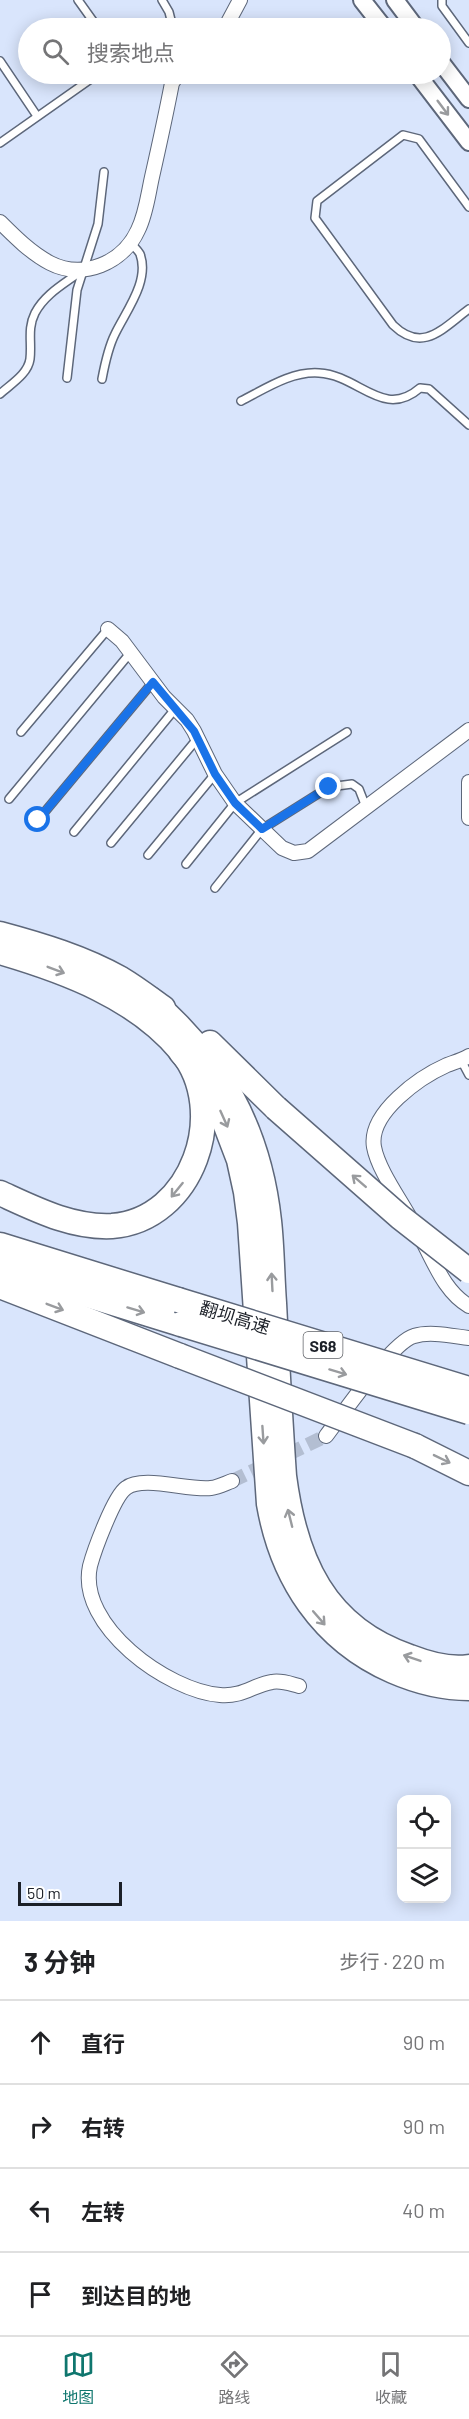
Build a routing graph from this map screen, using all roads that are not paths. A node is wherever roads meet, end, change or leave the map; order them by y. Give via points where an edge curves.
1 (78, 0) edge
2 (162, 0) edge
3 (240, 0) edge
4 (362, 0) edge
5 (395, 0) edge
6 (442, 0) edge
7 (91, 18) edge
8 (170, 18) edge
9 (230, 18) edge
10 (376, 18) edge
11 (408, 18) edge
12 (451, 18) edge
13 (451, 18) edge
14 (469, 43) edge
15 (0, 61) edge
16 (451, 75) edge
17 (83, 84) edge
18 (172, 84) edge
19 (425, 84) edge
20 (469, 99) edge
21 (37, 116) junction
22 (0, 142) edge
23 (469, 142) edge
24 (104, 172) dead end
25 (469, 207) edge
26 (0, 222) edge
27 (131, 243) junction
28 (83, 270) junction
29 (469, 309) edge
30 (68, 378) dead end
31 (102, 379) dead end
32 (0, 394) edge
33 (241, 401) dead end
34 (469, 424) edge
35 (108, 629) joint
36 (131, 652) junction
37 (153, 682) junction
38 (176, 708) junction
39 (469, 730) edge
40 (21, 732) dead end
41 (347, 732) dead end
42 (198, 738) junction
43 (215, 774) junction
44 (469, 782) edge
45 (9, 799) dead end
46 (235, 803) junction
47 (366, 807) junction
48 (469, 818) edge
49 (38, 820) dead end
50 (262, 829) junction
51 (74, 832) dead end
52 (111, 843) dead end
53 (148, 855) dead end
54 (186, 864) dead end
55 (215, 888) dead end
56 (0, 934) edge
57 (0, 952) edge
58 (150, 999) junction
59 (182, 1052) junction
60 (465, 1058) edge
61 (469, 1075) edge
62 (0, 1193) edge
63 (0, 1245) edge
64 (0, 1268) edge
65 (469, 1271) edge
66 (0, 1286) edge
67 (469, 1306) edge
68 (469, 1338) edge
69 (407, 1361) dead end
70 (469, 1381) edge
71 (469, 1389) edge
72 (469, 1412) edge
73 (326, 1436) tunnel mouth
74 (469, 1473) edge
75 (232, 1480) tunnel mouth
76 (469, 1667) edge
77 (299, 1686) dead end
78 (469, 1688) edge

1 - 7 lane
2 - 8 lane
3 - 9 street
4 - 10 street
5 - 11 street
6 - 13 lane
12 - 14 lane
15 - 21 lane
16 - 20 street
17 - 21 lane
18 - 27 street via 143,217
19 -> 23 street
21 - 22 lane
24 - 28 lane via 98,224
25 - 29 lane via 419,139 403,135 317,201 315,218 401,333 423,339
26 - 28 street via 28,249 50,263
27 - 28 street via 109,262
27 - 31 lane via 140,254 137,294 115,333
28 - 30 lane via 77,290
28 - 32 lane via 44,299 29,330 30,360 23,374
33 - 34 lane via 291,377 321,373 395,401 420,388 429,389
35 - 36 street
35 - 40 lane
36 - 37 street
36 - 45 lane
37 - 38 street
37 - 49 lane
38 - 42 street
38 - 51 lane
39 - 47 street
41 - 46 lane
42 - 43 street
42 - 52 lane
43 - 46 street
43 - 53 lane
44 - 48 street
46 - 50 street
46 - 54 lane
47 - 50 street via 301,854 288,852
47 - 50 lane via 359,789 352,784 329,787
50 - 55 lane
56 - 58 highway via 88,963
57 -> 59 highway via 108,993 160,1030
65 -> 58 highway, bridge via 400,1217 276,1108 200,1032
76 -> 58 highway via 428,1664 395,1652 364,1635 337,1611 315,1583 299,1549 289,1513 269,1221 257,1157 233,1098 216,1070 175,1020
59 -> 62 highway via 199,1089 203,1129 192,1169 168,1201 134,1221 95,1226 59,1218
59 -> 78 highway via 204,1079 218,1105 242,1170 250,1223 268,1496 274,1530 292,1578 320,1619 357,1652 405,1676
60 - 61 lane
60 - 67 street via 433,1073 393,1103 376,1126 374,1145 448,1288
63 - 71 highway, 翻坝高速 / S68, bridge
64 -> 72 highway, 翻坝高速 / S68, bridge
66 -> 74 highway, bridge via 415,1446
68 - 73 street via 406,1339
69 - 70 lane
75 - 77 street via 211,1488 142,1484 126,1488 115,1503 93,1554 89,1570 94,1602 120,1643 170,1678 216,1695 233,1696 271,1682

